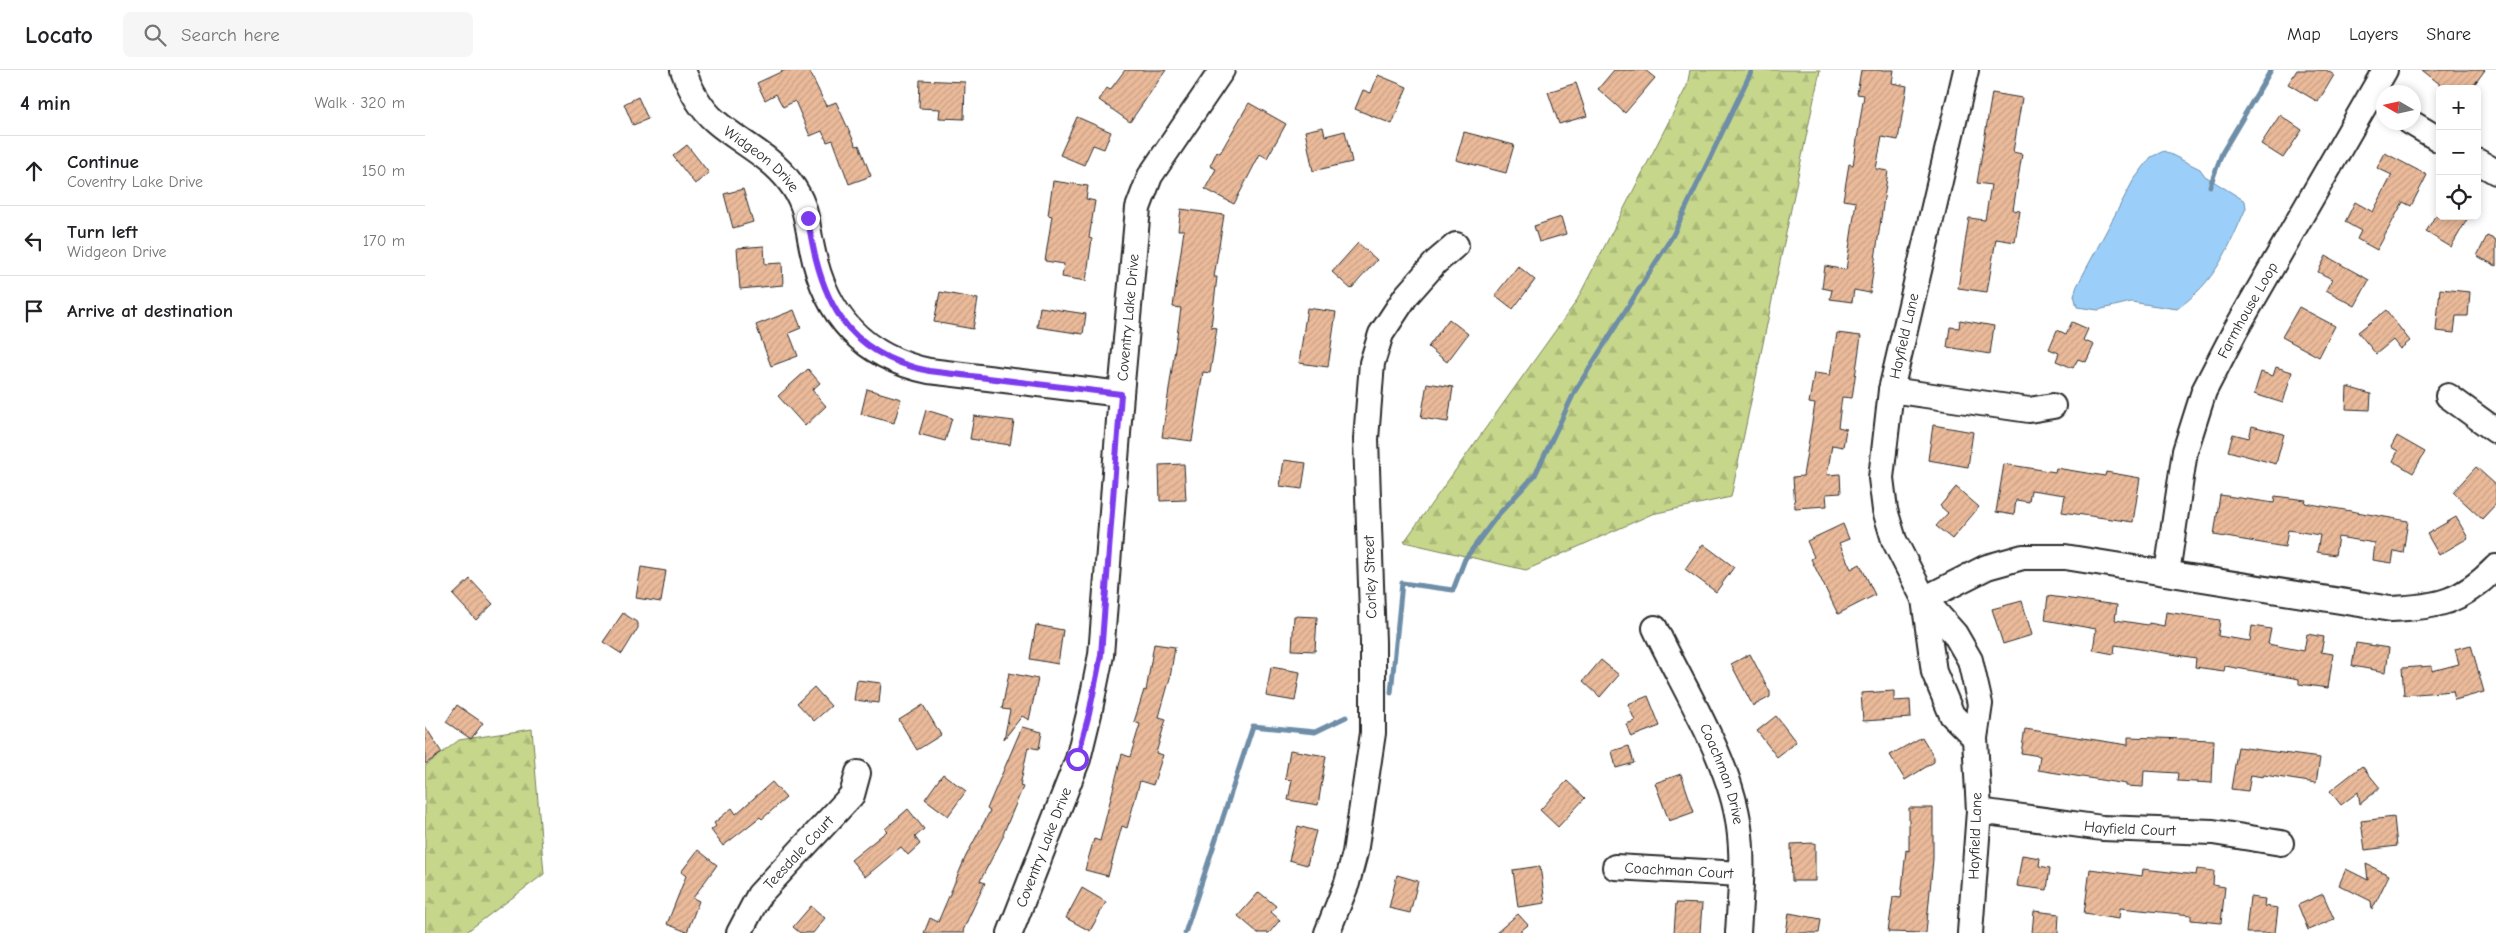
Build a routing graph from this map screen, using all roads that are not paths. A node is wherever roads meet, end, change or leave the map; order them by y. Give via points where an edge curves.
1 (683, 70) edge
2 (1223, 70) edge
3 (1966, 70) edge
4 (2385, 70) edge
5 (2381, 85) edge
6 (2376, 102) edge
7 (2421, 129) edge
8 (2436, 138) edge
9 (2481, 163) edge
10 (2496, 172) edge
11 (1456, 245) dead end
12 (1891, 390) junction
13 (1121, 394) junction
14 (2448, 396) dead end
15 (2053, 406) dead end
16 (2496, 431) edge
17 (2496, 567) edge
18 (2167, 573) junction
19 (1924, 599) junction
20 (1655, 628) dead end
21 (1975, 738) junction
22 (858, 773) dead end
23 (1979, 811) junction
24 (2281, 843) dead end
25 (1615, 867) dead end
26 (1741, 874) junction
27 (739, 933) edge
28 (1010, 933) edge
29 (1327, 933) edge
30 (1738, 933) edge
31 (1969, 933) edge

1 - 13 street, Widgeon Drive via 695,97 715,121 776,167 796,190 808,218 812,248 825,292 840,318 873,349 900,363 929,371
2 - 13 street, Coventry Lake Drive via 1150,176 1143,192 1135,224
3 - 12 street, Hayfield Lane
4 - 5 street, Farmhouse Loop
6 - 18 street, Farmhouse Loop via 2235,331 2204,391 2185,451
7 - 8 street
9 - 10 street
11 - 29 street, Corley Street via 1406,296 1381,334 1372,363 1366,439 1373,733 1355,854
12 - 15 street via 2029,410
12 - 19 street, Hayfield Lane via 1881,478 1885,510 1894,540
13 - 28 street, Coventry Lake Drive via 1105,624 1089,714 1077,759
14 - 16 street
17 - 18 street via 2487,577 2451,601 2427,608 2400,608
18 - 19 street via 2065,557 2023,557 1987,567
19 - 21 street, Hayfield Lane via 1934,672 1952,715
19 - 21 street, Hayfield Lane via 1955,634 1970,660 1980,704
20 - 26 street, Coachman Drive via 1717,754 1733,797 1739,827
21 - 23 street, Hayfield Lane
22 - 27 street, Teesdale Court via 852,795 759,895
23 - 24 street, Hayfield Court via 2102,828 2213,832
23 - 31 street, Hayfield Lane
25 - 26 street, Coachman Court
26 - 30 street, Coachman Drive

